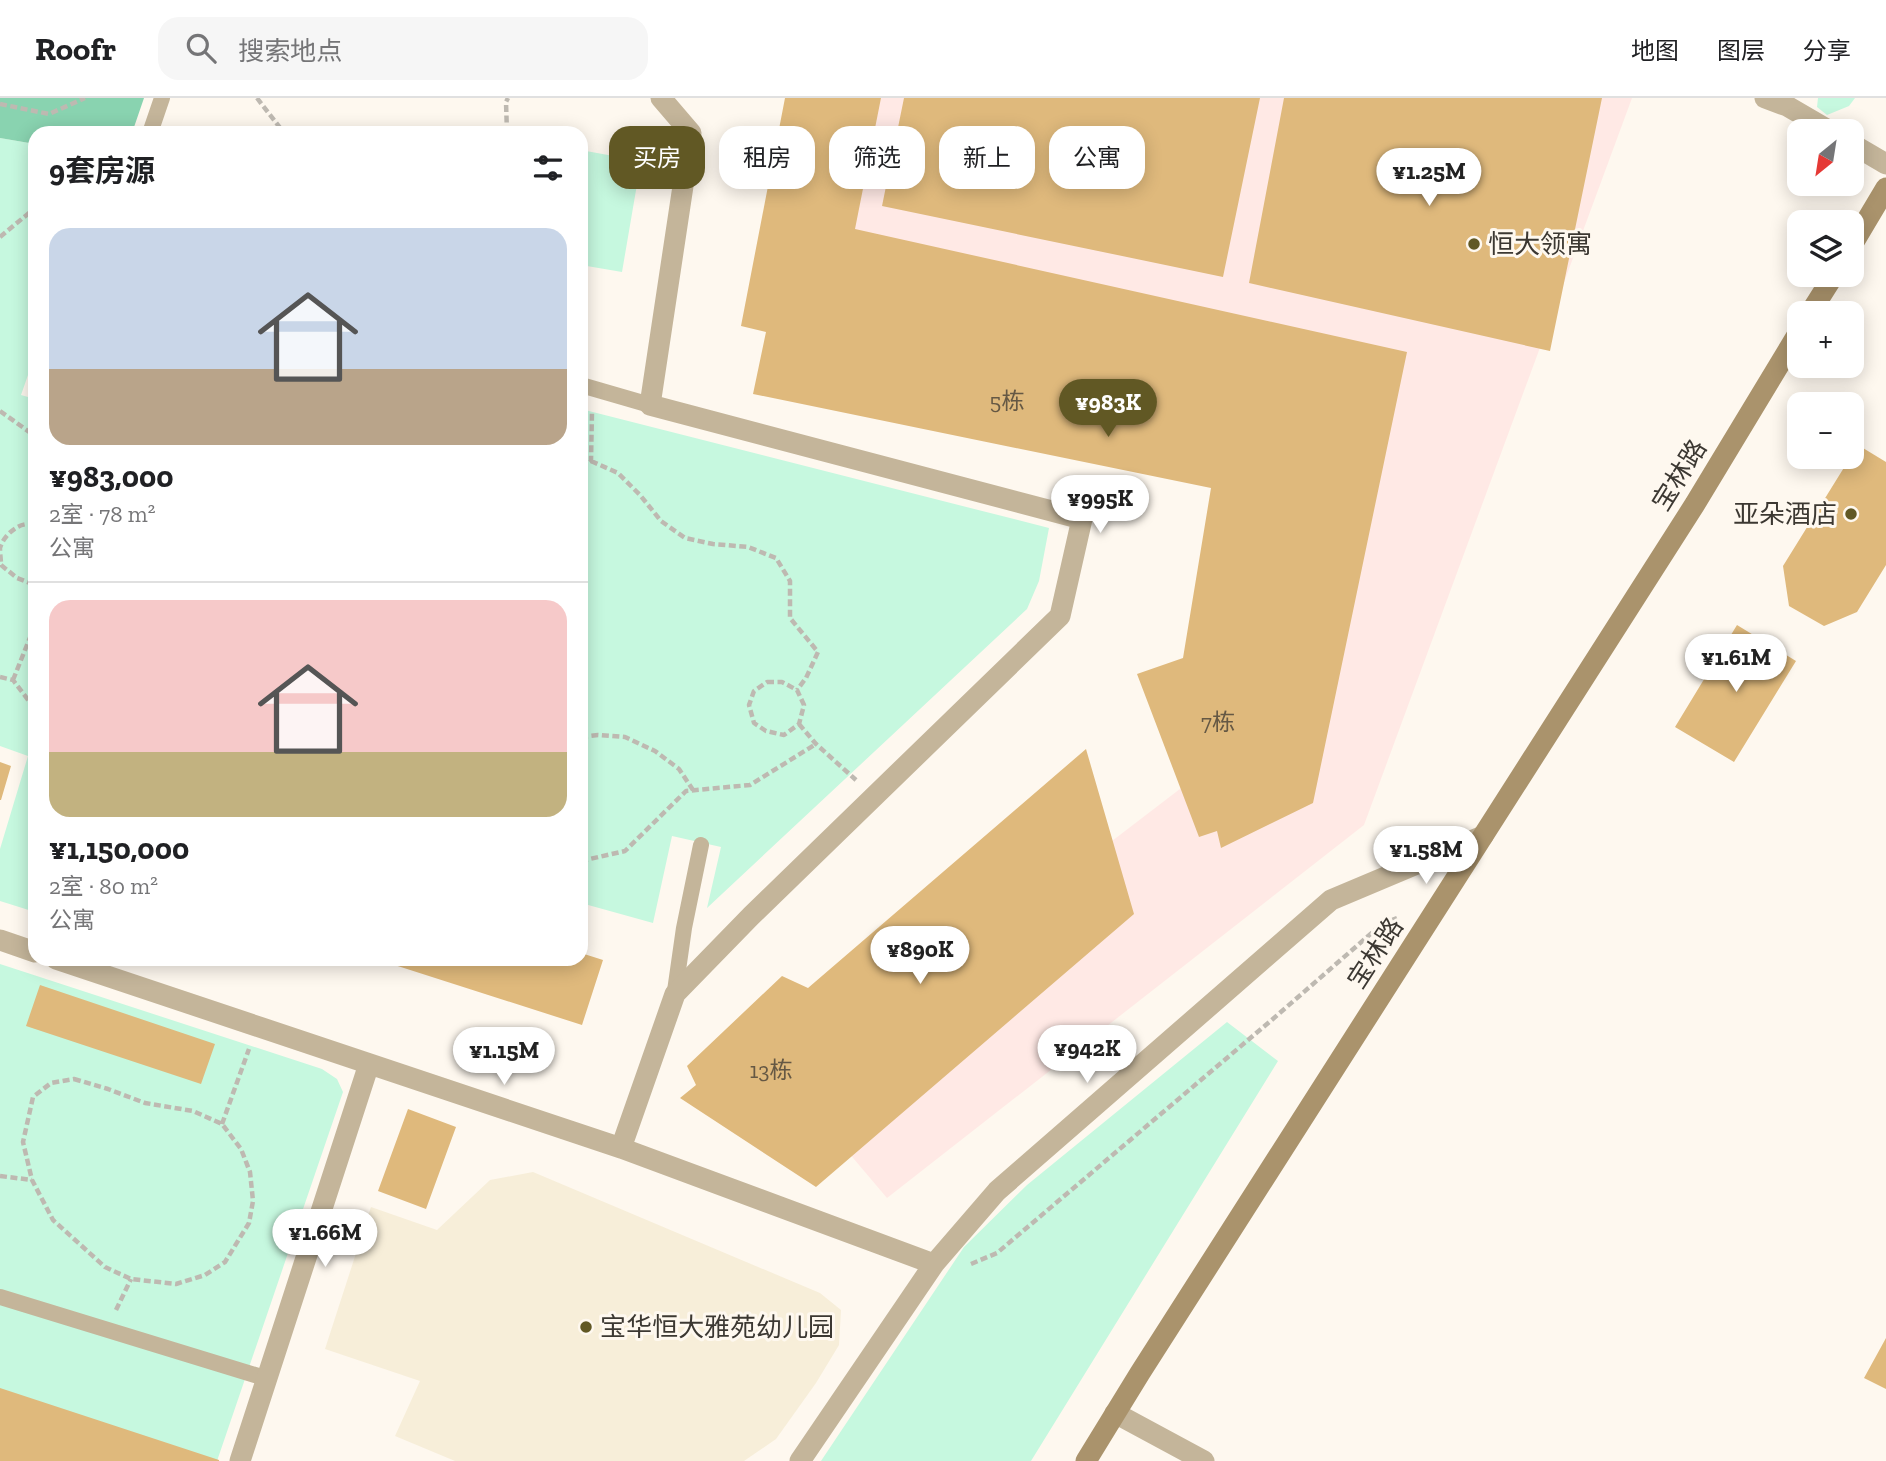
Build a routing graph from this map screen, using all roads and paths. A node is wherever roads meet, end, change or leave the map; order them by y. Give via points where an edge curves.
1 (85, 98) edge
2 (162, 98) edge
3 (257, 98) edge
4 (508, 98) edge
5 (660, 98) edge
6 (1765, 98) edge
7 (0, 104) edge
8 (1809, 119) edge
9 (152, 126) edge
10 (279, 126) edge
11 (507, 126) edge
12 (1864, 151) edge
13 (1886, 164) edge
14 (1886, 188) edge
15 (28, 214) edge
16 (1864, 225) edge
17 (0, 237) edge
18 (1787, 352) edge
19 (588, 386) edge
20 (588, 405) edge
21 (650, 405) junction
22 (0, 411) edge
23 (28, 431) edge
24 (591, 461) junction
25 (588, 463) edge
26 (28, 523) edge
27 (0, 547) edge
28 (28, 582) edge
29 (28, 642) edge
30 (0, 677) edge
31 (13, 680) junction
32 (797, 690) junction
33 (28, 700) edge
34 (799, 723) junction
35 (588, 736) edge
36 (817, 744) junction
37 (694, 791) junction
38 (875, 797) junction
39 (1483, 836) junction
40 (701, 845) dead end
41 (588, 859) edge
42 (1441, 902) junction
43 (0, 940) edge
44 (28, 950) edge
45 (77, 966) edge
46 (674, 998) junction
47 (257, 1026) junction
48 (369, 1064) junction
49 (222, 1124) junction
50 (621, 1148) junction
51 (0, 1176) edge
52 (32, 1180) junction
53 (934, 1264) junction
54 (131, 1279) junction
55 (0, 1297) edge
56 (108, 1330) junction
57 (268, 1378) junction
58 (1115, 1413) junction
59 (240, 1461) edge
60 (800, 1461) edge
61 (1086, 1461) edge
62 (1204, 1461) edge

1 - 7 path via 48,114
2 - 9 lane
3 - 10 path
4 - 11 path
5 - 21 street via 691,133
6 - 8 street
12 - 13 street
14 - 16 street
15 - 17 path
18 - 39 street, 宝林路
19 - 21 lane
20 - 24 path
21 - 38 street via 1082,519 1060,616
22 - 23 path
24 - 25 path
24 - 32 path via 618,473 661,521 685,538 748,547 776,558 790,581 790,618 818,652
26 - 27 path via 13,529
27 - 28 path via 1,565
29 - 31 path
30 - 31 path
31 - 33 path
32 - 34 path via 804,705
32 - 34 path via 782,681 767,682 754,691 748,705 754,723 766,731 784,735
34 - 36 path
35 - 37 path via 625,737 655,751 679,769
36 - 37 path via 750,785
36 - 38 path
37 - 41 path via 686,791 625,851
38 - 46 street via 751,916
39 - 42 street, 宝林路
39 - 53 street via 1331,901 997,1191
40 - 46 lane
42 - 53 path via 1382,924 997,1253 969,1265
42 - 58 street, 宝林路
43 - 44 street
45 - 47 street
46 - 50 street
47 - 48 street
47 - 49 path
48 - 50 street
48 - 57 street
49 - 52 path via 193,1111 145,1103 74,1079 51,1083 33,1097 23,1142
49 - 54 path via 241,1149 250,1172 253,1200 248,1223 225,1262 205,1275 176,1284
50 - 53 street
51 - 52 path
52 - 54 path via 53,1220 105,1267
53 - 60 street
54 - 56 path
55 - 56 lane
56 - 57 lane
57 - 59 street
58 - 61 street, 宝林路
58 - 62 street

